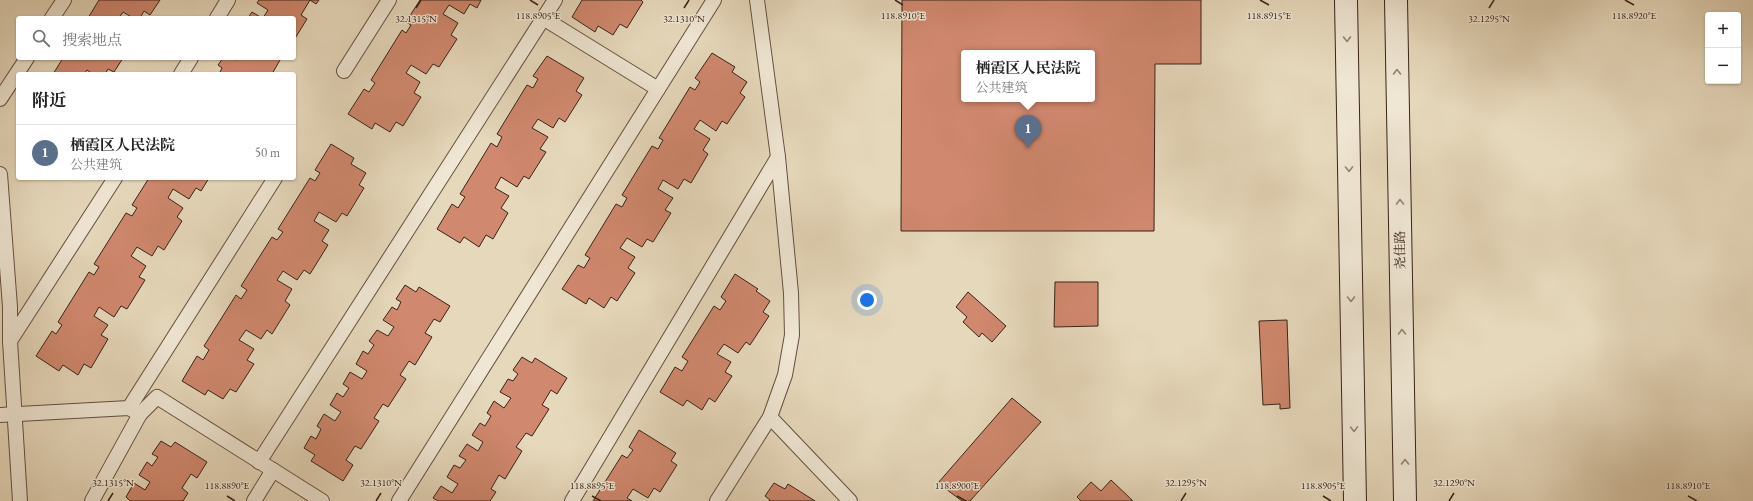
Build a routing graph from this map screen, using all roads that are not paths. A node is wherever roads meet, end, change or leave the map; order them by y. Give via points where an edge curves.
1 (64, 0) edge
2 (228, 0) edge
3 (389, 0) edge
4 (555, 0) edge
5 (714, 0) edge
6 (757, 0) edge
7 (1346, 0) edge
8 (1396, 0) edge
9 (53, 16) edge
10 (218, 16) edge
11 (543, 18) junction
12 (25, 60) edge
13 (190, 60) edge
14 (344, 71) dead end
15 (17, 72) edge
16 (182, 72) edge
17 (16, 74) edge
18 (658, 89) junction
19 (0, 99) edge
20 (778, 157) junction
21 (0, 174) edge
22 (114, 180) edge
23 (274, 180) edge
24 (10, 341) junction
25 (135, 411) junction
26 (15, 414) junction
27 (0, 415) edge
28 (770, 417) junction
29 (259, 462) junction
30 (273, 470) junction
31 (20, 501) edge
32 (92, 501) edge
33 (254, 501) edge
34 (322, 501) edge
35 (399, 501) edge
36 (572, 501) edge
37 (717, 501) edge
38 (850, 501) edge
39 (1355, 501) edge
40 (1405, 501) edge

1 - 9 lane
2 - 10 lane
3 - 14 lane
4 - 11 lane
5 - 18 lane
6 - 20 lane
7 -> 39 main road
40 -> 8 main road, 尧佳路
11 - 18 lane
11 - 29 lane
12 - 15 lane
13 - 16 lane
17 - 19 lane
18 - 35 lane
20 - 28 lane via 791,293 792,335 784,375
20 - 36 lane
21 - 24 lane via 10,307
22 - 24 lane
23 - 25 lane
24 - 26 lane
25 - 26 lane
25 - 29 lane via 157,397
25 - 32 lane
26 - 27 lane
26 - 31 lane
28 - 37 lane
28 - 38 lane
29 - 30 lane
30 - 33 lane
30 - 34 lane

